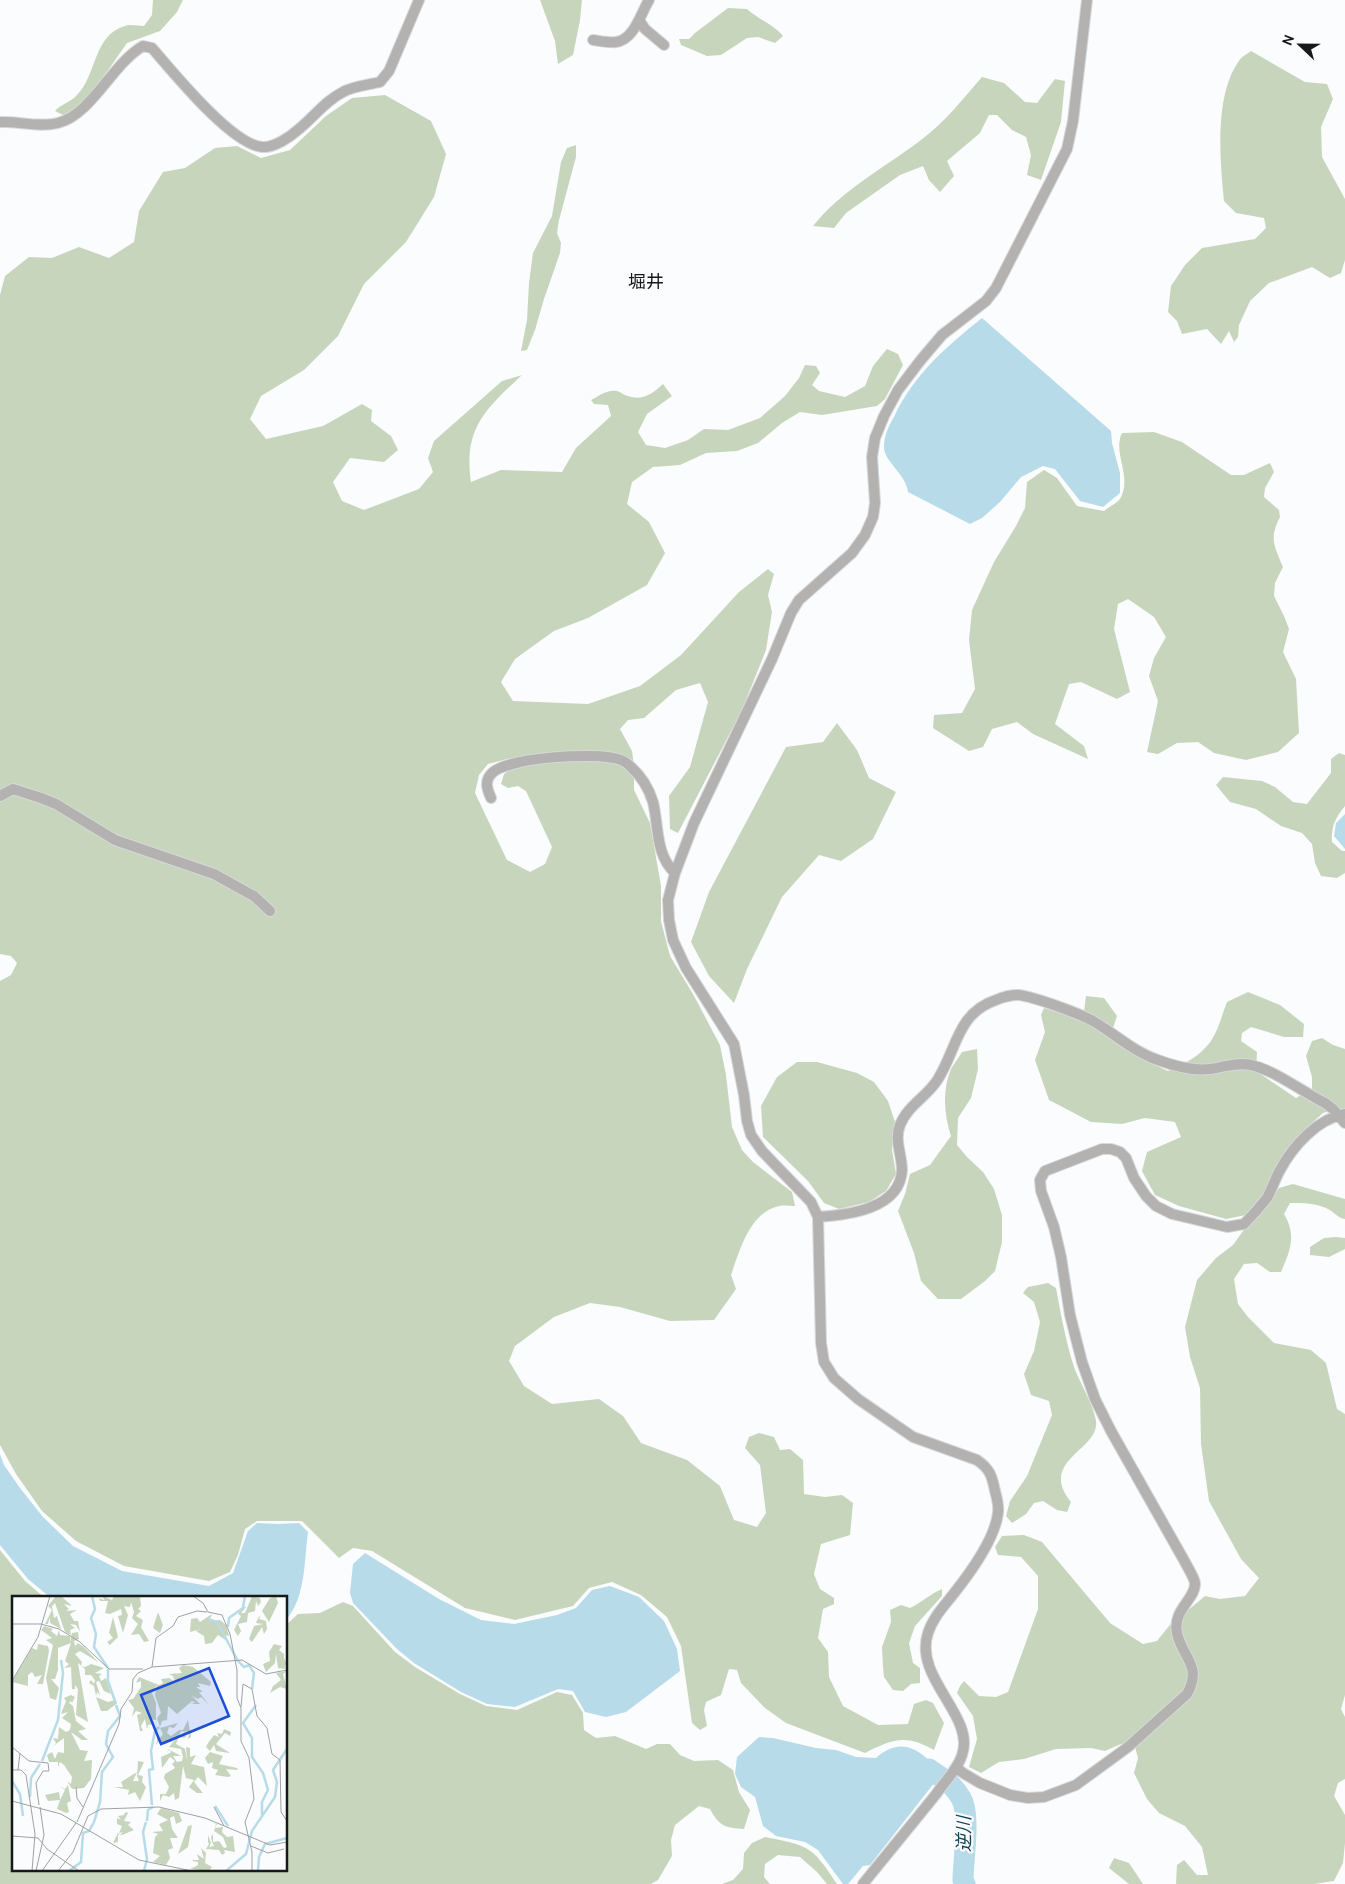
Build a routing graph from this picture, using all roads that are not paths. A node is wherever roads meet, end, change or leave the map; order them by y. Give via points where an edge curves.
1 (419, 0) edge
2 (649, 0) edge
3 (1087, 0) edge
4 (639, 20) junction
5 (593, 40) dead end
6 (664, 45) dead end
7 (0, 122) edge
8 (0, 796) edge
9 (491, 798) dead end
10 (675, 873) junction
11 (270, 911) dead end
12 (1343, 1117) edge
13 (818, 1217) junction
14 (950, 1775) junction
15 (863, 1884) edge

1 - 7 street via 384,79 343,91 281,142 263,148 234,134 152,48 143,46 120,64 75,115 58,123 42,125
2 - 4 street
3 - 10 street via 1067,150 996,288 986,301 942,335 898,390 875,438 872,457 874,517 866,535 852,553 799,600 791,613 694,823
4 - 5 street via 618,42
4 - 6 street
8 - 11 street via 14,789 42,798 115,840 214,874 254,896
9 - 10 street via 486,781 504,766 572,756 618,759 643,780 652,800 658,843 667,865
10 - 13 street via 668,900 673,940 686,968 734,1044 751,1135 762,1151 812,1202
12 - 13 street via 1325,1103 1251,1065 1191,1069 1172,1065 1139,1052 1076,1014 1018,995 1006,996 988,1002 967,1020 939,1078 904,1116 898,1140 902,1170 894,1194 879,1204 838,1216
12 - 14 street via 1313,1130 1292,1152 1267,1197 1244,1224 1227,1227 1172,1214 1156,1206 1134,1178 1126,1158 1111,1149 1102,1149 1045,1171 1040,1180 1041,1191 1054,1227 1070,1315 1095,1399 1195,1583 1177,1623 1177,1633 1194,1673 1187,1694 1128,1747 1076,1786 1044,1797 1028,1798 1010,1795 963,1774
13 - 14 street via 821,1343 824,1362 834,1378 912,1437 977,1460 992,1476 998,1514 993,1530 968,1576 936,1615 925,1646 934,1679 965,1739 963,1755
14 - 15 street

